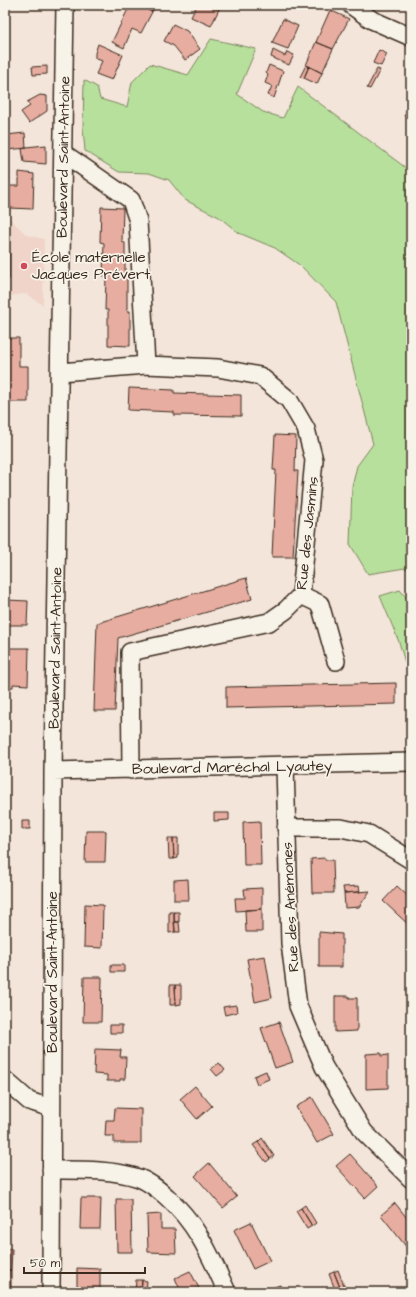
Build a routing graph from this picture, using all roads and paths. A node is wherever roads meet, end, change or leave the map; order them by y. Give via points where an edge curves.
1 (66, 5) edge
2 (351, 5) edge
3 (411, 37) edge
4 (63, 153) junction
5 (146, 365) junction
6 (60, 372) junction
7 (301, 595) junction
8 (336, 661) dead end
9 (411, 762) edge
10 (285, 766) junction
11 (131, 770) junction
12 (53, 771) junction
13 (286, 828) junction
14 (411, 860) edge
15 (5, 1080) edge
16 (51, 1108) junction
17 (51, 1170) junction
18 (411, 1179) edge
19 (51, 1292) edge
20 (227, 1292) edge

1 - 4 street, Boulevard Saint-Antoine
2 - 3 street via 372,20
4 - 5 street via 131,200 138,221
4 - 6 street, Boulevard Saint-Antoine
5 - 6 street, Rue des Jasmins
5 - 7 street, Rue des Jasmins via 218,368 260,376 289,400 306,429 314,460
6 - 12 street, Boulevard Saint-Antoine
7 - 8 street via 320,604
7 - 11 street, Rue des Jasmins via 269,622 130,652
9 - 10 street, Boulevard Maréchal Lyautey
10 - 11 street, Boulevard Maréchal Lyautey
10 - 13 street, Rue des Anémones
11 - 12 street, Boulevard Maréchal Lyautey
12 - 16 street, Boulevard Saint-Antoine
13 - 14 street via 341,828 369,834
13 - 18 street, Rue des Anémones via 290,943 298,1006 324,1067 364,1132
15 - 16 street via 29,1101
16 - 17 street, Boulevard Saint-Antoine
17 - 19 street, Boulevard Saint-Antoine
17 - 20 street via 107,1171 140,1179 158,1189 183,1212 196,1229

